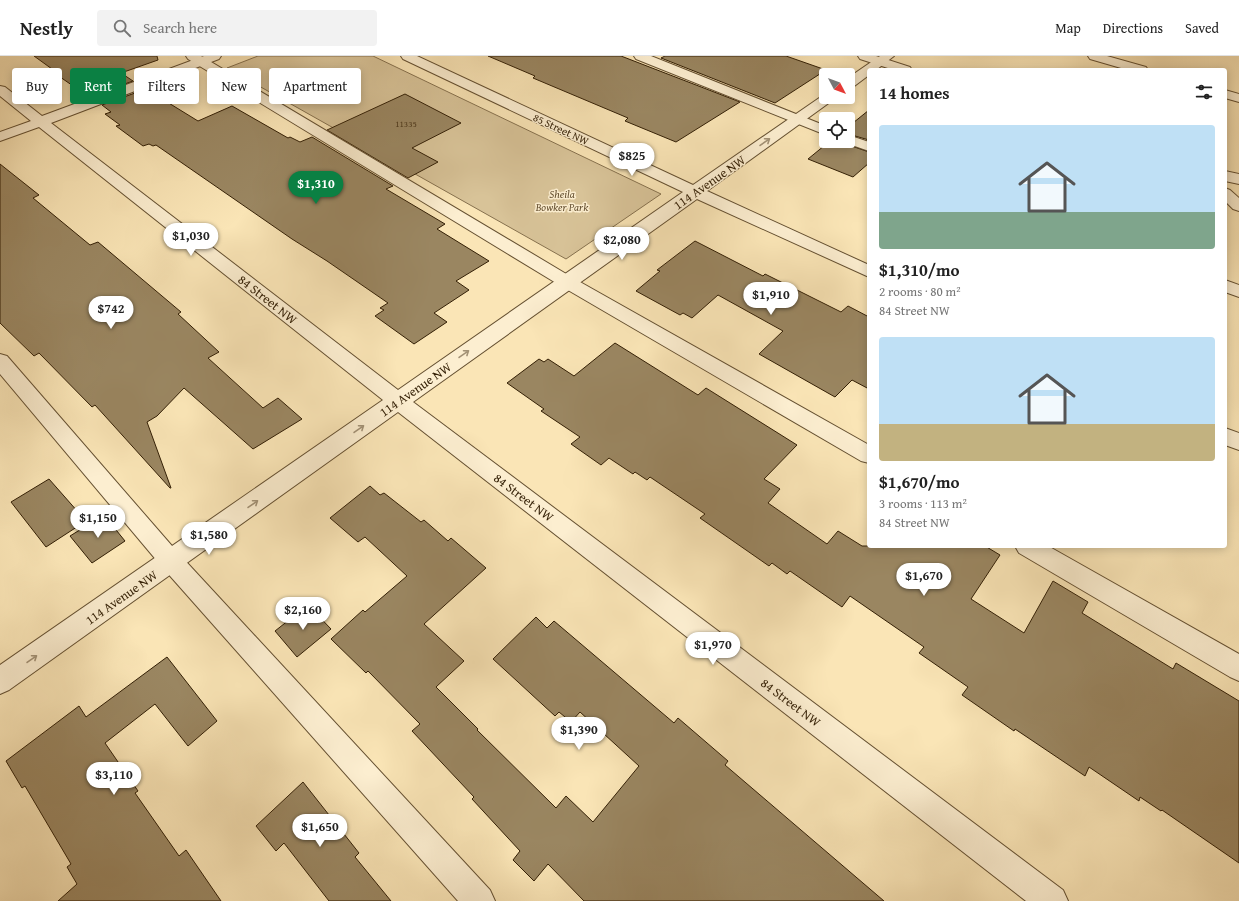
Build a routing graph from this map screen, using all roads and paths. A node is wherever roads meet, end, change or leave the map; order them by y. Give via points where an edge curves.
1 (407, 56) edge
2 (640, 56) edge
3 (864, 56) edge
4 (1094, 56) edge
5 (202, 58) edge
6 (884, 59) edge
7 (871, 68) edge
8 (902, 68) edge
9 (1135, 68) edge
10 (867, 71) edge
11 (855, 79) edge
12 (0, 90) edge
13 (1227, 95) edge
14 (1239, 98) edge
15 (820, 104) edge
16 (798, 120) junction
17 (42, 121) junction
18 (819, 128) edge
19 (0, 137) edge
20 (855, 142) edge
21 (867, 146) edge
22 (1227, 176) edge
23 (1239, 179) edge
24 (695, 192) junction
25 (1227, 195) edge
26 (1239, 206) edge
27 (867, 271) edge
28 (567, 282) junction
29 (1227, 287) edge
30 (1239, 291) edge
31 (0, 362) edge
32 (398, 401) junction
33 (1227, 437) edge
34 (1239, 442) edge
35 (867, 454) edge
36 (1030, 548) edge
37 (171, 561) junction
38 (1239, 668) edge
39 (0, 681) edge
40 (479, 901) edge
41 (1052, 901) edge

1 - 24 street, 85 Street NW
2 - 16 street
3 - 6 street
4 - 9 street
5 - 17 street
5 - 28 street
6 - 7 street
6 - 8 street
10 - 11 street
12 - 17 street, 84 Street NW
13 - 14 street
15 - 16 street, 114 Avenue NW
16 - 18 street
24 -> 16 street, 114 Avenue NW
17 - 19 street
17 - 32 street, 84 Street NW
20 - 21 street
22 - 23 street
24 - 27 street, 85 Street NW
24 - 28 street, 114 Avenue NW
25 - 26 street
32 -> 28 street, 114 Avenue NW
28 - 35 street
29 - 30 street
31 - 37 street
37 -> 32 street, 114 Avenue NW
32 - 41 street, 84 Street NW
33 - 34 street
36 - 38 street
39 -> 37 street, 114 Avenue NW
37 - 40 street

